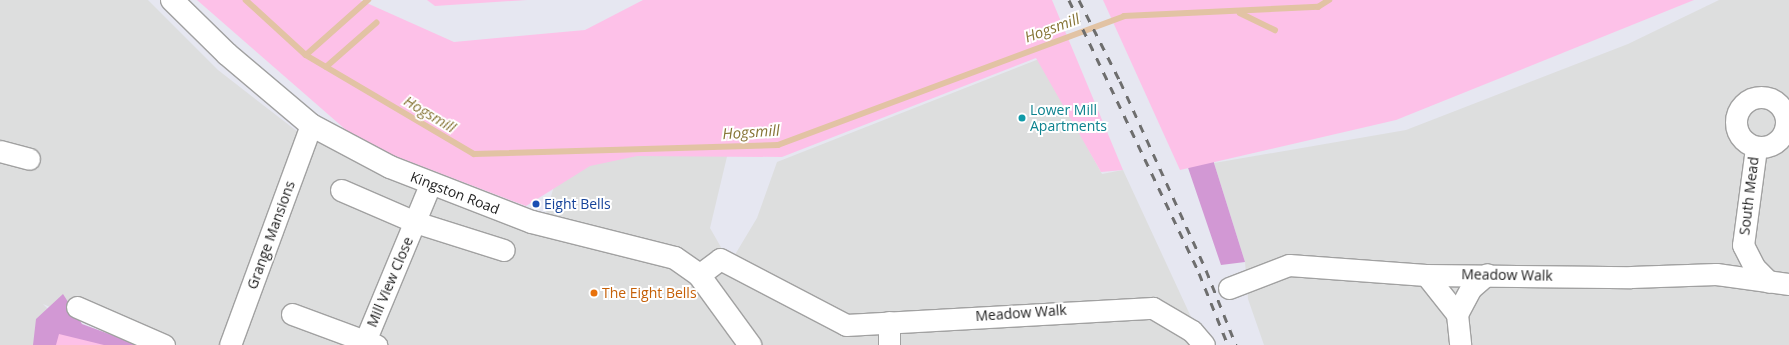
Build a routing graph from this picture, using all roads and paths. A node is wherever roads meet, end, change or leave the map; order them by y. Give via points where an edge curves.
1 (172, 0) edge
2 (311, 125) junction
3 (1756, 148) dead end
4 (0, 151) edge
5 (29, 159) dead end
6 (430, 185) junction
7 (341, 190) dead end
8 (415, 222) junction
9 (1743, 245) junction
10 (504, 250) dead end
11 (1487, 274) junction
12 (1716, 274) junction
13 (699, 275) junction
14 (1426, 275) junction
15 (1779, 283) edge
16 (1229, 288) dead end
17 (77, 307) dead end
18 (292, 314) dead end
19 (1457, 314) junction
20 (890, 322) junction
21 (370, 343) edge
22 (164, 345) edge
23 (230, 345) edge
24 (750, 345) edge
25 (889, 345) edge
26 (1204, 345) edge
27 (1460, 345) edge

1 - 2 street, Kingston Road via 227,54
2 - 6 street, Kingston Road
2 - 23 street, Grange Mansions
3 - 9 street, South Mead
4 - 5 street
6 - 8 street, Mill View Close
6 - 13 street, Kingston Road via 532,222 646,248 674,258
7 - 8 street, Mill View Close
8 - 10 street, Mill View Close
8 - 21 street, Mill View Close
9 - 12 street, South Mead
9 - 15 street, South Mead via 1754,267
11 - 12 street, Meadow Walk via 1631,277
11 - 14 street, Meadow Walk
11 - 19 street via 1471,288
12 - 15 street, Meadow Walk
13 - 20 street, Meadow Walk via 720,259 846,325
13 - 24 street, Kingston Road
14 - 16 street, Meadow Walk via 1289,265
14 - 19 street
17 - 22 street
18 - 21 street, Mill View Close
19 - 27 street
20 - 25 street
20 - 26 street, Meadow Walk via 1153,308 1192,331

